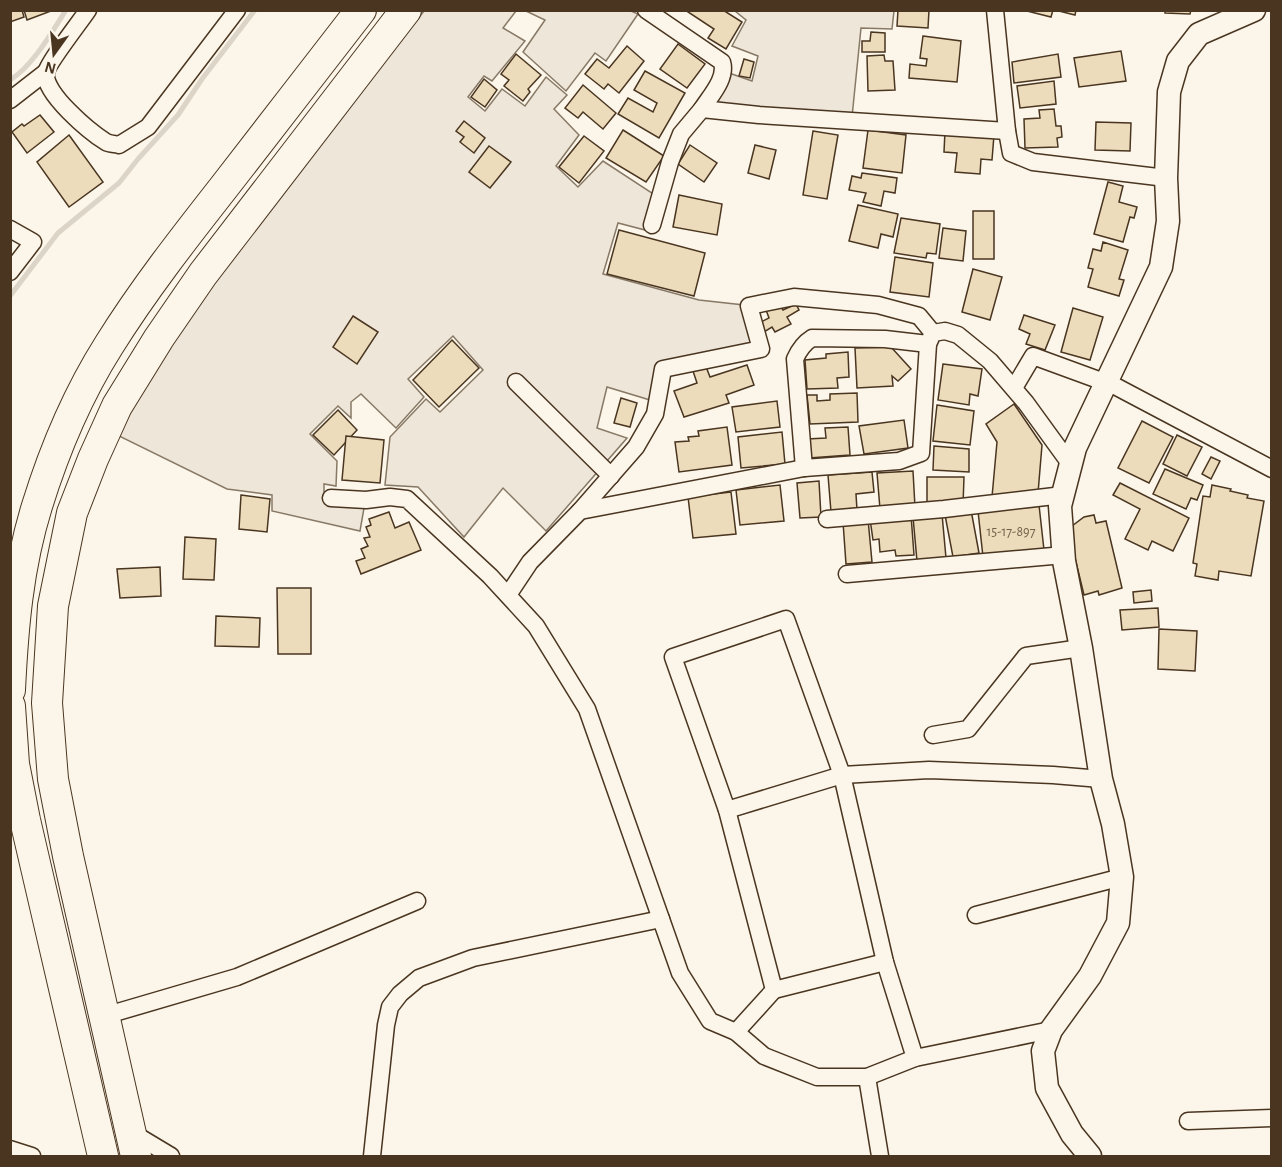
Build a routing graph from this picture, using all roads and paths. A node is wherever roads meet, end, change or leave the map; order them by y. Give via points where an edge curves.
1 (237, 10) edge
2 (361, 10) edge
3 (406, 10) edge
4 (646, 10) edge
5 (995, 10) edge
6 (1254, 10) edge
7 (87, 11) edge
8 (46, 72) junction
9 (10, 100) edge
10 (702, 109) junction
11 (1007, 132) junction
12 (1166, 177) junction
13 (652, 225) dead end
14 (10, 229) edge
15 (10, 272) edge
16 (931, 338) junction
17 (516, 382) dead end
18 (1107, 382) junction
19 (1014, 388) junction
20 (1071, 465) junction
21 (804, 468) junction
22 (1272, 469) edge
23 (611, 476) junction
24 (1063, 495) junction
25 (331, 498) dead end
26 (580, 511) junction
27 (827, 519) dead end
28 (1064, 555) junction
29 (847, 574) dead end
30 (508, 595) junction
31 (1081, 648) junction
32 (10, 690) edge
33 (10, 706) edge
34 (933, 735) dead end
35 (842, 775) junction
36 (1101, 779) junction
37 (727, 810) junction
38 (1122, 878) junction
39 (417, 901) dead end
40 (976, 915) dead end
41 (661, 919) junction
42 (885, 962) junction
43 (774, 990) junction
44 (104, 1016) junction
45 (1051, 1030) junction
46 (735, 1032) junction
47 (915, 1058) junction
48 (867, 1077) junction
49 (1272, 1118) edge
50 (1188, 1121) dead end
51 (134, 1144) edge
52 (10, 1149) edge
53 (32, 1156) edge
54 (98, 1156) edge
55 (171, 1156) edge
56 (372, 1156) edge
57 (880, 1156) edge
58 (1090, 1156) edge

1 - 8 street via 148,127 119,145 107,143 67,110 47,83
2 - 32 highway via 159,270 108,345 88,383 37,506 20,573
3 - 44 highway via 203,274 159,338 117,406 72,513 53,606 47,703 55,790
4 - 10 street via 722,62 722,78
5 - 11 street
6 - 12 street via 1199,34 1178,61 1169,92
7 - 8 street
8 - 9 street
10 - 11 street
10 - 13 street via 681,134
11 - 12 street via 1011,153 1033,162
12 - 18 street via 1168,221 1161,267
14 - 15 street via 33,242
16 - 19 street via 945,331 958,335 990,361
16 - 21 street via 921,453 899,461
16 - 21 street via 812,338 806,342 795,359
16 - 23 street via 919,316 878,305 794,297 749,306 761,349 663,369 655,414 636,447
17 - 23 street
18 - 19 street via 1033,356
18 - 20 street via 1075,448
18 - 22 street
19 - 20 street
20 - 24 street
21 - 26 street
23 - 26 street
24 - 27 street
24 - 28 street via 1060,506
25 - 30 street via 407,499
26 - 30 street via 530,562
28 - 29 street
28 - 31 street
30 - 41 street via 536,626 588,708
31 - 34 street via 1026,656 968,729
31 - 36 street
33 - 54 highway via 14,764
35 - 36 street via 929,770
35 - 37 street
35 - 37 street via 786,619 673,657
35 - 42 street
36 - 38 street
37 - 43 street
38 - 40 street
38 - 45 street via 1118,923 1090,976
39 - 44 street via 237,977
41 - 46 street via 680,973 710,1021
41 - 56 street via 472,958 419,978 390,1007
42 - 43 street
42 - 47 street
43 - 46 street
44 - 51 highway
45 - 47 street
45 - 58 street via 1043,1052 1047,1088 1072,1134
46 - 48 street via 764,1056 817,1077
47 - 48 street
48 - 57 street
49 - 50 street
51 - 55 street
52 - 53 street

